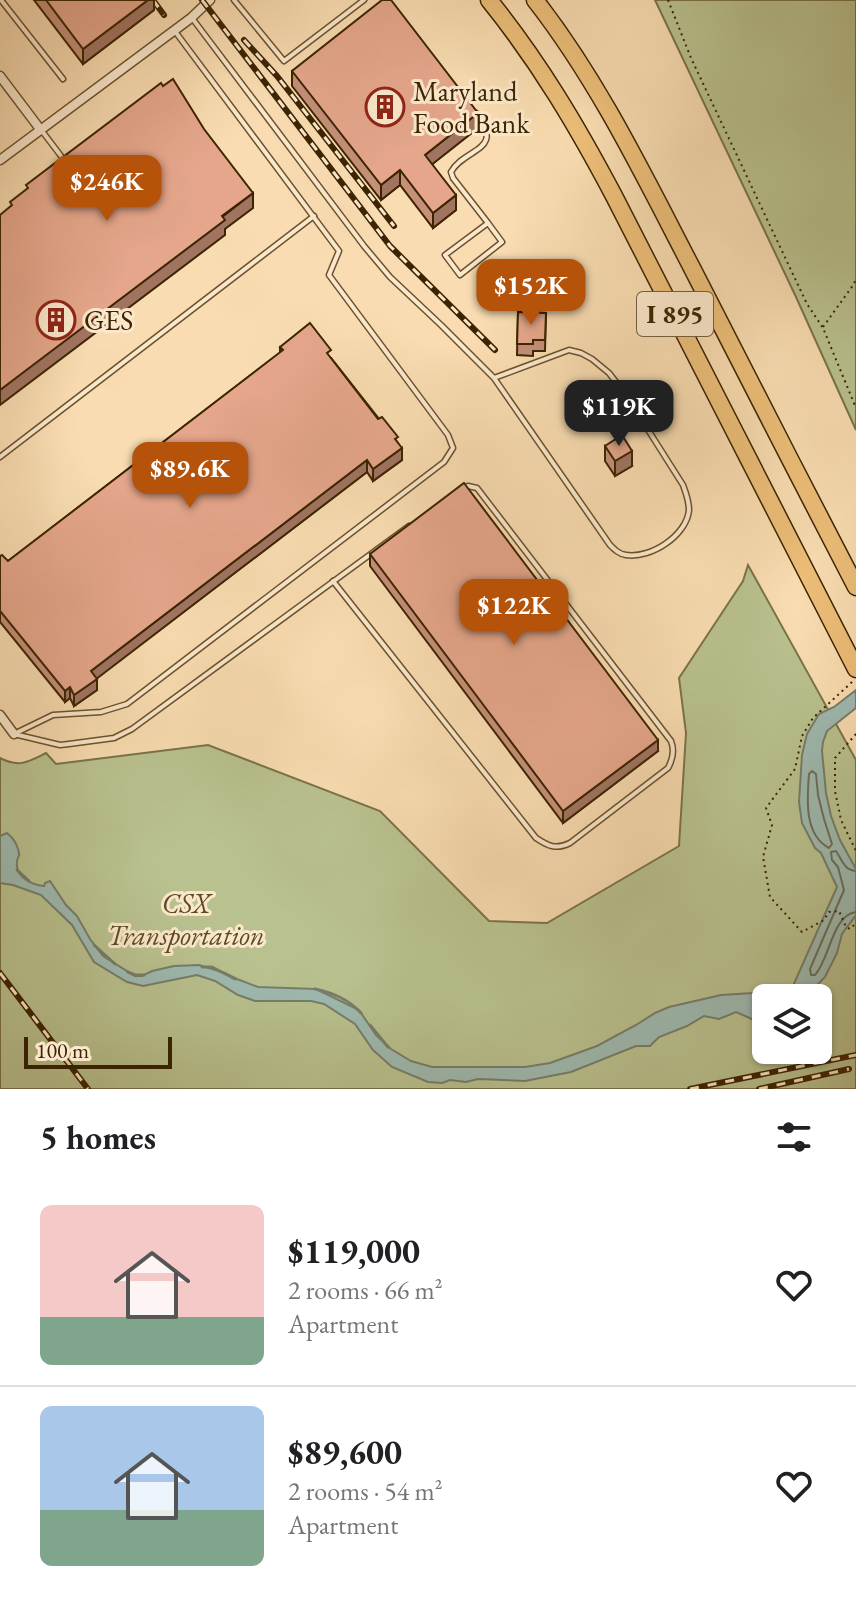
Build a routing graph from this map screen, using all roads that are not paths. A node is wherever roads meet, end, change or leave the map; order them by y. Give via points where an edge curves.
1 (210, 0) edge
2 (234, 0) edge
3 (364, 0) edge
4 (489, 0) edge
5 (535, 0) edge
6 (2, 4) edge
7 (191, 18) junction
8 (174, 30) junction
9 (0, 76) edge
10 (63, 79) dead end
11 (472, 109) edge
12 (40, 129) junction
13 (61, 156) edge
14 (0, 160) edge
15 (314, 216) junction
16 (488, 223) junction
17 (494, 378) junction
18 (0, 457) edge
19 (462, 489) edge
20 (412, 524) edge
21 (333, 581) junction
22 (856, 587) edge
23 (856, 669) edge
24 (0, 715) edge
25 (14, 734) junction

1 - 7 street
2 - 3 lane via 284,61
4 - 23 highway, I 895 via 573,119
5 - 22 highway, I 895 via 633,153
6 - 10 lane
7 - 8 street
7 - 17 lane via 381,267
8 - 12 street
8 - 15 lane
9 - 12 street
11 - 16 lane via 487,139 451,172
12 - 13 lane
12 - 14 street
15 - 18 lane
15 - 25 lane via 339,251 329,275 453,448 444,462 127,704 101,712 53,715
16 - 16 lane via 502,242 460,275 445,255
17 - 17 lane via 617,552 645,553 679,533 689,512 683,485 609,373 569,350
19 - 21 lane via 477,488 674,748 668,768 570,843 552,847 536,838
20 - 21 lane
21 - 25 lane via 121,736 60,745
24 - 25 street

